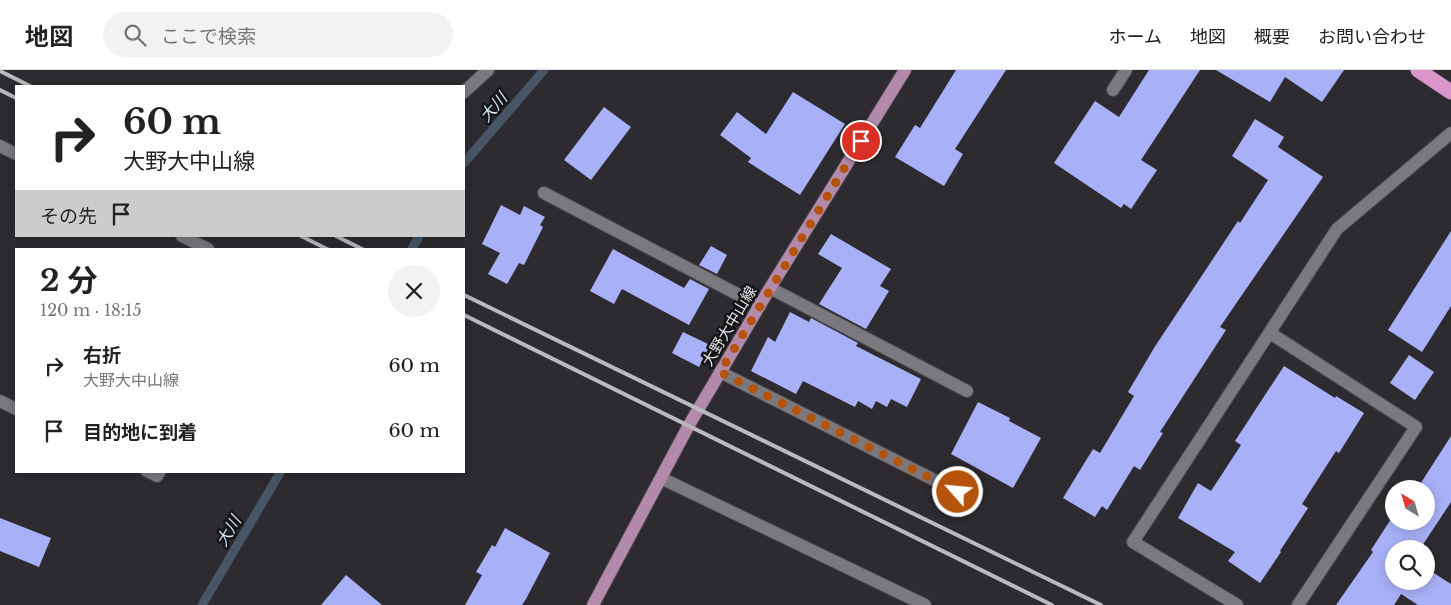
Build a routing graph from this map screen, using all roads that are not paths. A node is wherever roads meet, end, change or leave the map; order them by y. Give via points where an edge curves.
1 (488, 70) edge
2 (1126, 70) edge
3 (1418, 70) edge
4 (900, 72) edge
5 (1114, 90) dead end
6 (465, 91) edge
7 (1451, 92) edge
8 (1451, 133) edge
9 (0, 146) edge
10 (15, 154) edge
11 (544, 193) dead end
12 (184, 237) edge
13 (206, 248) edge
14 (770, 288) junction
15 (760, 306) junction
16 (1270, 333) junction
17 (720, 372) junction
18 (967, 391) dead end
19 (0, 402) edge
20 (15, 409) edge
21 (661, 478) junction
22 (958, 492) dead end
23 (593, 605) edge
24 (925, 605) edge
25 (1237, 605) edge
26 (1298, 605) edge

1 - 6 street
2 - 5 street
3 - 7 highway
4 - 14 main road, 大野大中山線
8 - 16 street via 1337,229
9 - 10 street
11 - 15 street
12 - 13 street
14 - 15 main road, 大野大中山線
14 - 18 street
15 - 17 main road, 大野大中山線
16 - 25 street via 1134,542
16 - 26 street via 1416,427
17 - 21 main road, 大野大中山線
17 - 22 street
19 - 20 street
21 - 23 main road, 大野大中山線
21 - 24 street

